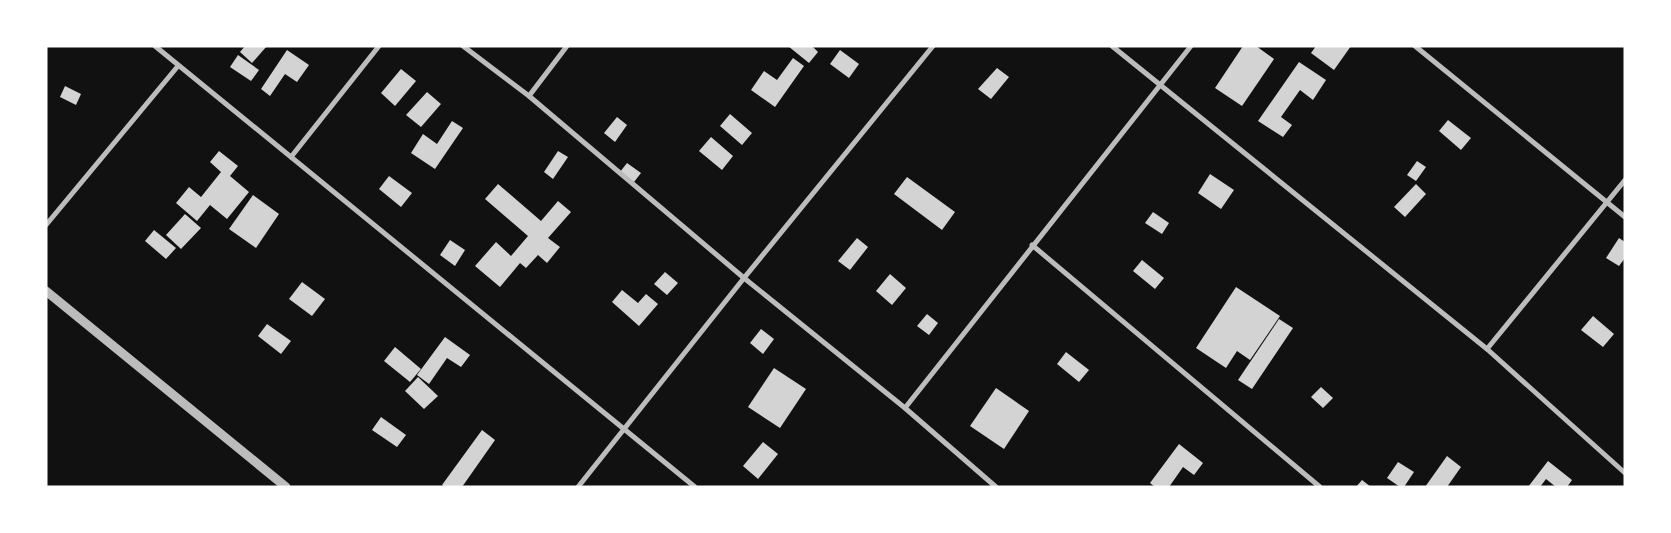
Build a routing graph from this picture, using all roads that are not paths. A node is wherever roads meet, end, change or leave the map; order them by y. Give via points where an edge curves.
1 (155, 46) edge
2 (380, 46) edge
3 (463, 46) edge
4 (567, 46) edge
5 (933, 46) edge
6 (1112, 46) edge
7 (1190, 46) edge
8 (1415, 46) edge
9 (178, 66) junction
10 (1160, 83) junction
11 (529, 96) junction
12 (291, 157) junction
13 (1625, 180) edge
14 (1606, 202) junction
15 (1625, 217) edge
16 (46, 225) edge
17 (1032, 245) junction
18 (744, 278) junction
19 (46, 291) edge
20 (1487, 349) junction
21 (905, 408) junction
22 (624, 429) junction
23 (1625, 473) edge
24 (286, 487) edge
25 (578, 487) edge
26 (694, 487) edge
27 (996, 487) edge
28 (1320, 487) edge

1 - 9 street
2 - 12 street
3 - 11 street
4 - 11 street
5 - 18 street
6 - 10 street
7 - 10 street
8 - 14 street
9 - 12 street
9 - 16 street
10 - 17 street
10 - 20 street
11 - 18 street
12 - 22 street
13 - 14 street
14 - 15 street
14 - 20 street
17 - 21 street
17 - 28 street
18 - 21 street
18 - 22 street
19 - 24 street
20 - 23 street
21 - 27 street
22 - 25 street
22 - 26 street

